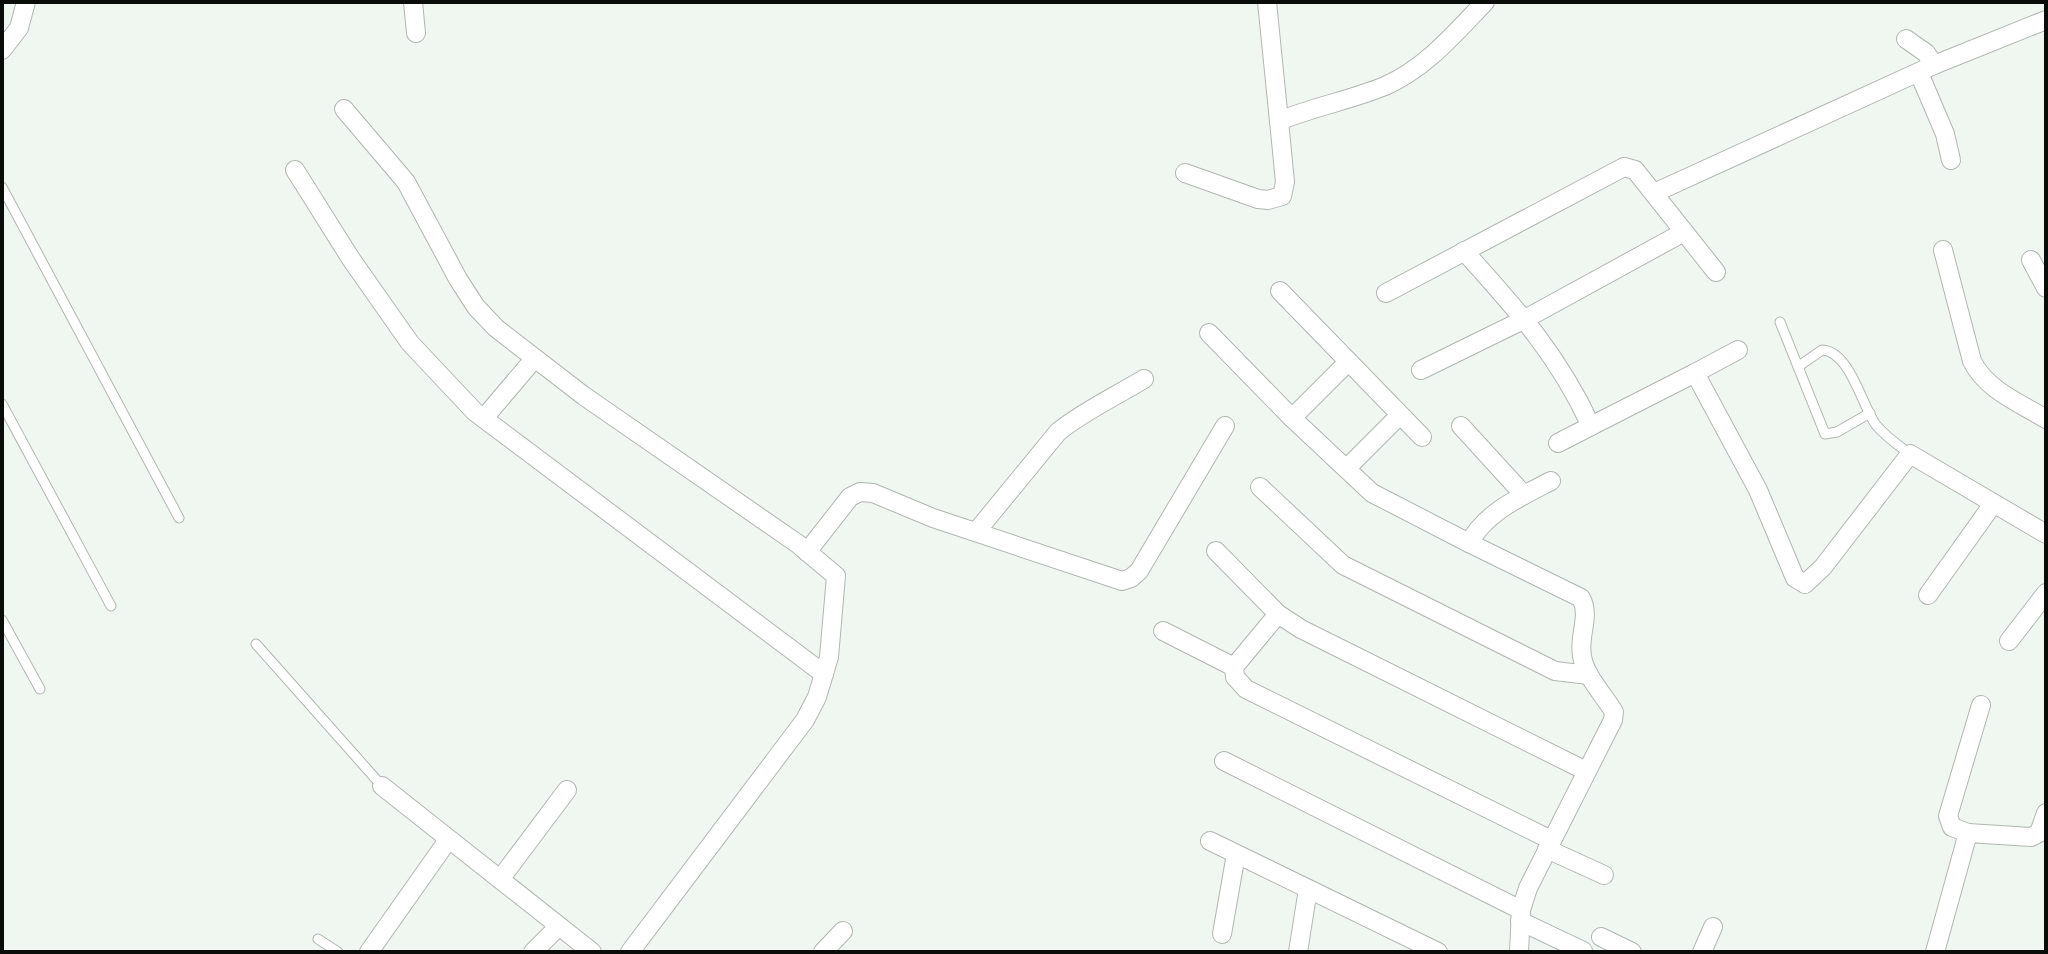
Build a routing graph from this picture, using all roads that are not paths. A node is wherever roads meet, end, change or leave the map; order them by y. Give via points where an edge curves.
1 (26, 2) edge
2 (413, 2) edge
3 (1267, 2) edge
4 (1485, 2) edge
5 (2046, 20) edge
6 (416, 33) dead end
7 (1906, 39) dead end
8 (2, 50) edge
9 (1927, 69) junction
10 (344, 109) dead end
11 (1279, 121) junction
12 (1951, 160) dead end
13 (295, 170) dead end
14 (1185, 173) dead end
15 (2, 187) edge
16 (1654, 193) junction
17 (1684, 232) junction
18 (1943, 250) dead end
19 (1464, 251) junction
20 (2031, 260) dead end
21 (1716, 272) dead end
22 (2046, 288) edge
23 (1280, 291) dead end
24 (1386, 293) dead end
25 (1525, 319) junction
26 (1780, 322) dead end
27 (1209, 333) dead end
28 (1738, 350) dead end
29 (534, 359) junction
30 (1348, 362) junction
31 (1799, 366) junction
32 (1421, 370) dead end
33 (1695, 373) junction
34 (1144, 379) dead end
35 (2, 404) edge
36 (1870, 413) junction
37 (1400, 415) junction
38 (484, 418) junction
39 (1292, 418) junction
40 (2046, 419) edge
41 (1225, 426) dead end
42 (1461, 426) dead end
43 (1591, 426) junction
44 (1422, 437) dead end
45 (1558, 443) dead end
46 (1910, 454) junction
47 (1347, 468) junction
48 (1551, 481) dead end
49 (1260, 487) dead end
50 (1524, 495) junction
51 (1993, 504) junction
52 (179, 518) dead end
53 (976, 532) junction
54 (2046, 534) edge
55 (1469, 543) junction
56 (1216, 551) dead end
57 (807, 552) junction
58 (2046, 593) edge
59 (1928, 595) dead end
60 (111, 606) dead end
61 (1278, 614) junction
62 (2, 620) edge
63 (1163, 631) dead end
64 (2009, 641) dead end
65 (256, 644) dead end
66 (1234, 667) junction
67 (824, 674) junction
68 (1589, 675) junction
69 (40, 689) dead end
70 (1981, 705) dead end
71 (1224, 761) dead end
72 (1586, 771) junction
73 (382, 786) joint
74 (567, 790) dead end
75 (2046, 813) edge
76 (1968, 833) junction
77 (448, 840) junction
78 (1210, 841) dead end
79 (1549, 844) junction
80 (1236, 854) junction
81 (1604, 875) dead end
82 (501, 878) junction
83 (1308, 889) junction
84 (1520, 916) junction
85 (558, 927) junction
86 (1713, 927) dead end
87 (843, 931) dead end
88 (1222, 934) dead end
89 (1601, 937) dead end
90 (318, 939) dead end
91 (1583, 951) edge
92 (338, 952) edge
93 (369, 952) edge
94 (533, 952) edge
95 (592, 952) edge
96 (630, 952) edge
97 (823, 952) edge
98 (1298, 952) edge
99 (1438, 952) edge
100 (1519, 952) edge
101 (1632, 952) edge
102 (1702, 952) edge
103 (1935, 952) edge

1 - 8 street via 19,28
2 - 6 street
3 - 11 street
4 - 11 street via 1413,70 1386,85
5 - 9 street
7 - 9 street via 1917,44
9 - 12 street
9 - 16 street
10 - 29 street via 406,182 476,307
11 - 14 street via 1282,196 1258,199
13 - 38 street via 410,343
15 - 52 lane
16 - 17 street
16 - 19 street via 1635,170 1624,167
17 - 21 street
17 - 25 street
18 - 40 street via 1978,375
19 - 24 street
19 - 25 street
20 - 22 street
23 - 30 street
25 - 32 street
25 - 43 street via 1567,377
26 - 31 lane
27 - 39 street
28 - 33 street
29 - 38 street
29 - 57 street
30 - 37 street
30 - 39 street
31 - 36 lane via 1822,350 1832,352 1853,377
31 - 36 lane via 1825,434
33 - 43 street
33 - 46 street via 1758,490 1800,583 1823,567
34 - 53 street via 1058,432
35 - 60 lane
36 - 46 lane via 1887,437
37 - 44 street
37 - 47 street
38 - 67 street
39 - 47 street
41 - 53 street via 1131,578 1111,579
42 - 50 street
43 - 45 street
46 - 51 street
47 - 55 street via 1372,493
48 - 50 street
49 - 68 street via 1343,565 1555,671
50 - 55 street via 1477,528
51 - 54 street
51 - 59 street
53 - 57 street via 860,492 850,497
55 - 68 street via 1581,598 1582,659
56 - 61 street
57 - 67 street via 833,571 837,581
58 - 64 street
61 - 66 street
61 - 72 street
62 - 69 lane
63 - 66 street
65 - 73 lane
66 - 79 street via 1246,689
67 - 96 street via 791,741
68 - 72 street via 1614,712
70 - 76 street via 1948,816 1952,827
71 - 84 street
72 - 79 street
73 - 77 street
74 - 82 street
75 - 76 street via 2036,836
76 - 103 street
77 - 82 street
77 - 93 street
78 - 80 street
79 - 81 street
79 - 84 street
80 - 83 street
80 - 88 street
82 - 85 street
83 - 98 street
83 - 99 street
84 - 91 street
84 - 100 street
85 - 94 street
85 - 95 street
86 - 102 street
87 - 97 street
89 - 101 street
90 - 92 lane

